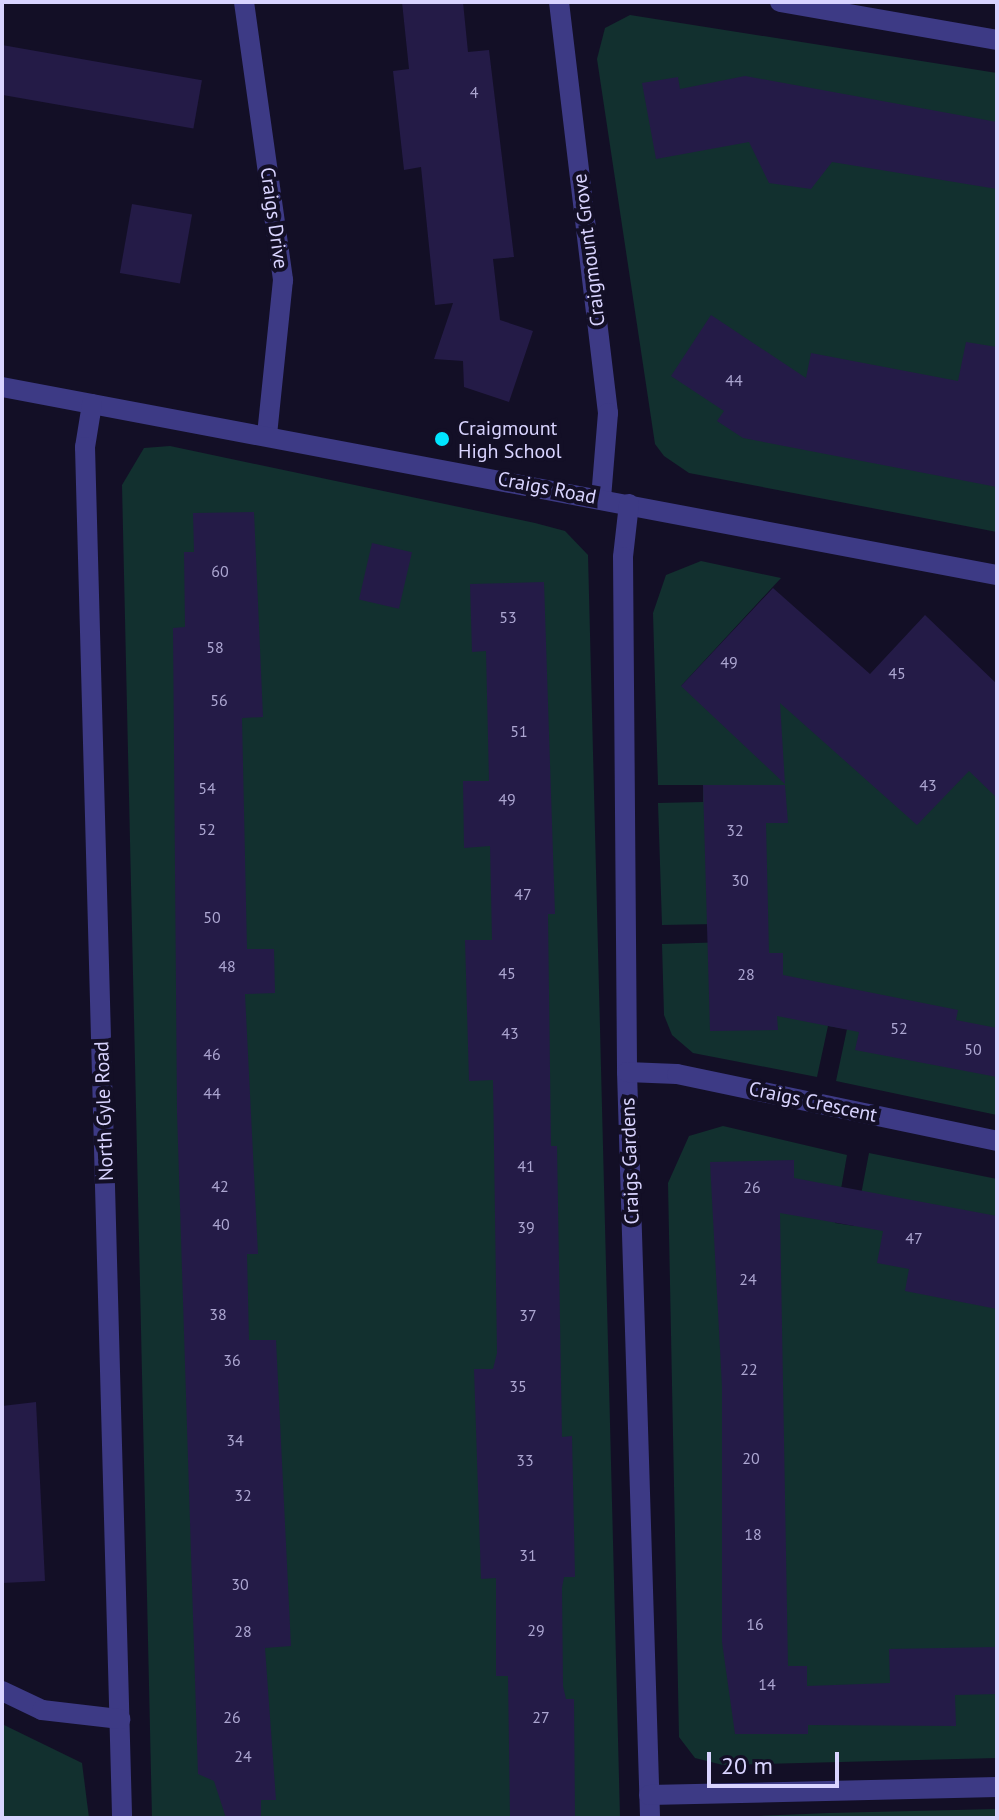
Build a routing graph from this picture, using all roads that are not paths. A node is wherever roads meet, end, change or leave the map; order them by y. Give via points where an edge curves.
1 (244, 2) edge
2 (559, 2) edge
3 (780, 2) edge
4 (997, 40) edge
5 (2, 387) edge
6 (92, 404) junction
7 (267, 434) junction
8 (601, 498) junction
9 (629, 504) junction
10 (997, 575) edge
11 (627, 1072) junction
12 (997, 1141) edge
13 (2, 1691) edge
14 (120, 1719) junction
15 (997, 1787) edge
16 (649, 1795) junction
17 (122, 1818) edge
18 (650, 1818) edge

1 - 7 street, Craigs Drive via 283,280
2 - 8 street, Craigmount Grove via 608,413
3 - 4 street
5 - 6 street, Craigs Road
6 - 7 street, Craigs Road
6 - 14 street, North Gyle Road via 85,447
7 - 8 street, Craigs Road
8 - 9 street, Craigs Road
9 - 10 street, Craigs Road
9 - 11 street, Craigs Gardens via 623,557
11 - 12 street, Craigs Crescent via 677,1074
11 - 16 street, Craigs Gardens
13 - 14 street via 42,1710
14 - 17 street, North Gyle Road
15 - 16 street
16 - 18 street, Craigs Gardens

